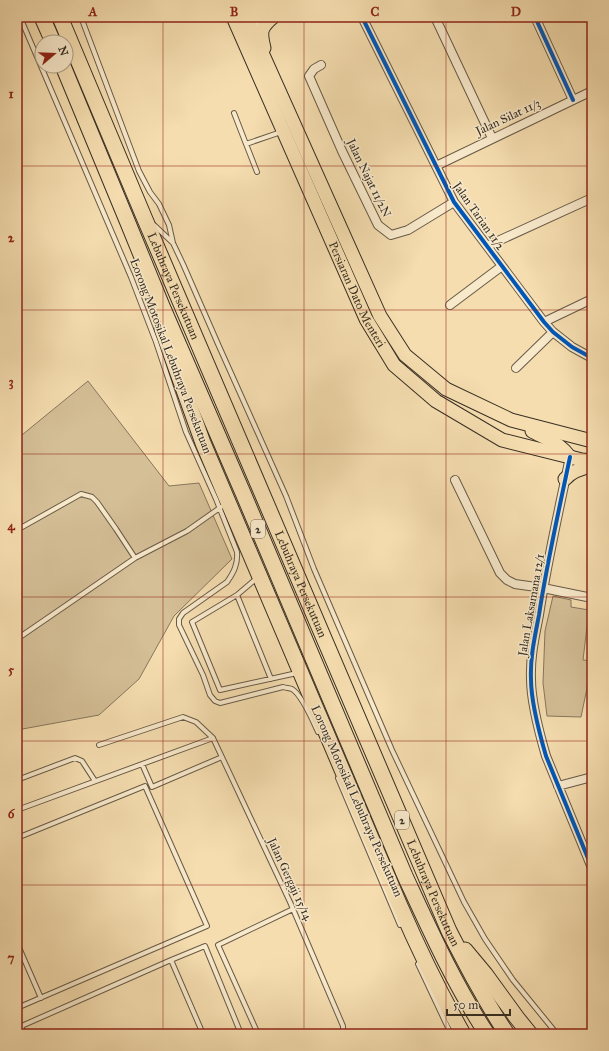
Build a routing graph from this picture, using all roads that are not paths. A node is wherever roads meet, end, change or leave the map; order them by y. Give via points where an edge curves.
1 (20, 17) edge
2 (42, 17) edge
3 (60, 17) edge
4 (80, 17) edge
5 (233, 17) edge
6 (266, 17) edge
7 (273, 17) edge
8 (362, 17) edge
9 (435, 17) edge
10 (535, 17) edge
11 (248, 20) edge
12 (49, 34) edge
13 (242, 38) junction
14 (321, 65) dead end
15 (269, 69) junction
16 (66, 74) edge
17 (592, 91) edge
18 (573, 100) junction
19 (234, 113) dead end
20 (283, 131) junction
21 (492, 138) junction
22 (246, 144) junction
23 (436, 166) junction
24 (257, 172) dead end
25 (592, 198) edge
26 (454, 202) junction
27 (144, 217) junction
28 (173, 243) junction
29 (487, 246) junction
30 (502, 266) junction
31 (592, 299) edge
32 (450, 305) dead end
33 (162, 306) junction
34 (544, 322) junction
35 (553, 332) junction
36 (592, 358) edge
37 (516, 368) dead end
38 (517, 421) junction
39 (592, 442) edge
40 (592, 448) edge
41 (592, 461) edge
42 (592, 466) edge
43 (568, 468) junction
44 (455, 480) dead end
45 (224, 505) junction
46 (17, 530) edge
47 (135, 558) junction
48 (259, 576) junction
49 (543, 588) junction
50 (237, 595) junction
51 (592, 598) edge
52 (17, 639) edge
53 (212, 670) junction
54 (301, 672) junction
55 (202, 675) junction
56 (271, 679) junction
57 (320, 735) dead end
58 (213, 738) junction
59 (99, 745) dead end
60 (222, 757) junction
61 (142, 764) junction
62 (337, 776) dead end
63 (592, 777) edge
64 (17, 780) edge
65 (95, 781) junction
66 (558, 786) junction
67 (17, 810) edge
68 (17, 838) edge
69 (592, 868) edge
70 (293, 910) junction
71 (406, 931) junction
72 (449, 931) junction
73 (17, 943) edge
74 (415, 958) dead end
75 (171, 960) junction
76 (460, 989) junction
77 (41, 998) junction
78 (17, 1008) edge
79 (19, 1027) edge
80 (24, 1034) edge
81 (203, 1034) edge
82 (241, 1034) edge
83 (258, 1034) edge
84 (337, 1034) edge
85 (451, 1034) edge
86 (463, 1034) edge
87 (487, 1034) edge
88 (507, 1034) edge
89 (530, 1034) edge
90 (557, 1034) edge

1 - 45 lane, Lorong Motosikal Lebuhraya Persekutuan via 131,277 186,432
2 - 12 highway
3 - 27 highway, Lebuhraya Persekutuan / 2
4 - 28 lane via 139,171 159,204
5 - 11 main road via 240,22
5 - 13 main road, Persiaran Dato Menteri
6 - 11 street
7 - 15 main road via 264,24 262,32
8 - 23 street, Jalan Tarian 11/2
9 - 21 street
10 - 18 street
11 - 13 main road via 242,29
11 - 15 main road, Persiaran Dato Menteri
13 - 20 main road, Persiaran Dato Menteri
14 - 26 street, Jalan Najat 11/2N via 309,76 378,225 392,235 408,230
15 - 38 main road, Persiaran Dato Menteri via 380,316 405,355 446,389
16 - 33 highway, Lebuhraya Persekutuan / 2
17 - 18 street, Jalan Silat 11/3
18 - 21 street, Jalan Silat 11/3
19 - 22 lane
20 - 22 lane
20 - 43 main road, Persiaran Dato Menteri via 366,319 394,365 436,401 502,440 556,453
21 - 23 street, Jalan Silat 11/3
22 - 24 lane
23 - 26 street, Jalan Tarian 11/2
25 - 29 street
26 - 29 street, Jalan Tarian 11/2
27 - 28 lane
27 - 72 highway, Lebuhraya Persekutuan / 2
28 - 90 lane via 286,496 314,569 389,742 464,902 513,980
29 - 30 street, Jalan Tarian 11/2
30 - 32 street
30 - 34 street, Jalan Tarian 11/2
31 - 34 street
33 - 45 highway via 160,324
33 - 76 highway, Lebuhraya Persekutuan / 2 via 402,869
34 - 35 street, Jalan Tarian 11/2
35 - 36 street, Jalan Tarian 11/2
35 - 37 street
38 - 39 main road, Persiaran Dato Menteri
38 - 43 main road via 560,446
40 - 43 main road via 574,451
41 - 43 main road, Persiaran Dato Menteri
42 - 43 main road via 569,474
43 - 49 street, Jalan Laksamana 12/1
44 - 49 street via 500,573 515,584
45 - 47 lane via 187,531
45 - 48 highway
45 - 55 lane, Lorong Motosikal Lebuhraya Persekutuan via 238,560 227,582 182,613 179,619 179,625
46 - 47 lane via 81,494 92,497 97,502
47 - 52 lane
48 - 50 lane
48 - 54 highway
49 - 51 street, Jalan Laksamana 12/1
49 - 66 street, Jalan Laksamana 12/1 via 531,664 532,695 541,741
50 - 53 lane via 192,622
50 - 56 lane
53 - 55 lane
53 - 56 lane via 220,690
54 - 56 lane
54 - 71 highway
55 - 57 lane, Lorong Motosikal Lebuhraya Persekutuan via 210,694 220,703 282,687 292,689 304,704
58 - 59 lane, Jalan Gergaji 15/14 via 196,722 183,717
58 - 60 lane, Jalan Gergaji 15/14
58 - 61 lane
60 - 61 lane via 152,787
60 - 70 lane, Jalan Gergaji 15/14
61 - 65 lane
62 - 71 lane, Lorong Motosikal Lebuhraya Persekutuan
63 - 66 street
64 - 65 lane via 75,758 82,761
65 - 67 lane
66 - 69 street, Jalan Laksamana 12/1
68 - 77 lane via 145,786 207,926
70 - 83 lane via 218,945
70 - 84 lane, Jalan Gergaji 15/14 via 343,1026 343,1030
71 - 76 highway via 438,970
71 - 86 highway
72 - 88 highway, Lebuhraya Persekutuan / 2 via 473,980
72 - 89 highway
73 - 77 lane
74 - 85 lane
75 - 79 lane
75 - 81 lane
75 - 82 lane via 206,946
76 - 87 highway, Lebuhraya Persekutuan / 2
77 - 78 lane
79 - 80 lane

